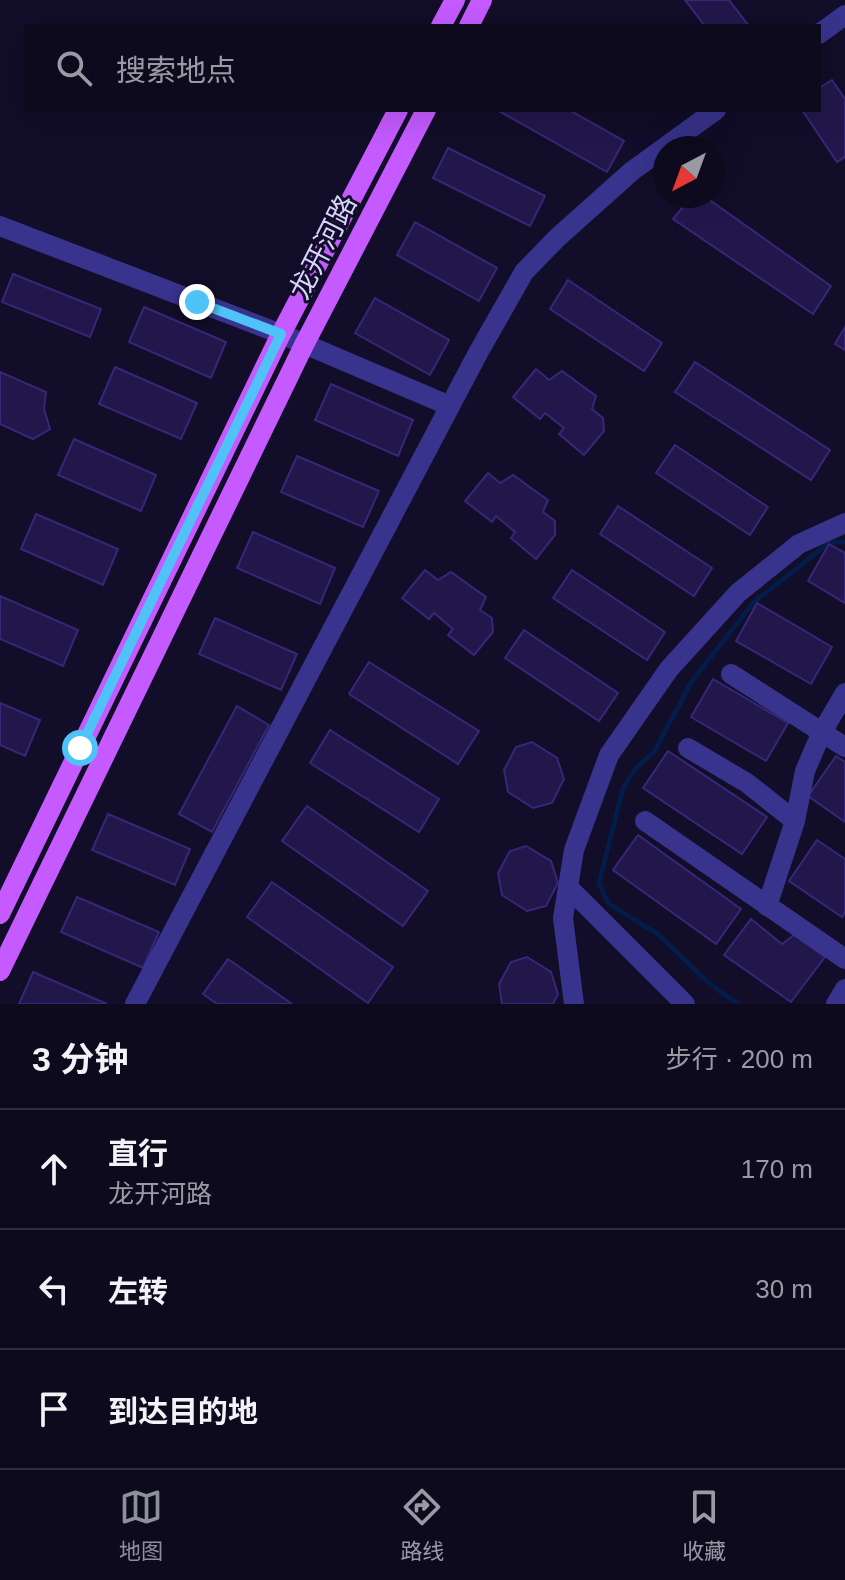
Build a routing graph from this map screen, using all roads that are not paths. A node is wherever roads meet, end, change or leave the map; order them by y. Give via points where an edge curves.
1 (455, 0) edge
2 (482, 0) edge
3 (833, 0) edge
4 (845, 15) edge
5 (442, 24) edge
6 (470, 24) edge
7 (821, 33) edge
8 (397, 112) edge
9 (425, 112) edge
10 (713, 112) edge
11 (0, 226) edge
12 (281, 334) junction
13 (304, 345) junction
14 (450, 406) junction
15 (845, 523) edge
16 (731, 674) dead end
17 (845, 693) edge
18 (821, 734) junction
19 (845, 747) edge
20 (688, 748) dead end
21 (645, 821) dead end
22 (795, 821) junction
23 (568, 887) junction
24 (767, 906) junction
25 (0, 914) edge
26 (845, 959) edge
27 (0, 971) edge
28 (845, 989) edge
29 (135, 1004) edge
30 (574, 1004) edge
31 (685, 1004) edge
32 (836, 1004) edge

1 - 5 main road
2 - 6 main road
3 - 4 street
4 - 7 street
8 - 12 main road, 龙开河路
9 - 13 main road, 龙开河路
10 - 14 street via 632,171 524,272
11 - 12 street
12 - 13 street
12 - 25 main road, 龙开河路
13 - 14 street
13 - 27 main road, 龙开河路
14 - 29 street
15 - 23 street via 799,544 738,593 669,669 609,755 574,850
16 - 18 street
17 - 18 street
18 - 19 street
18 - 22 street via 805,771
20 - 22 street via 747,783
21 - 24 street
22 - 24 street
23 - 30 street via 563,918
23 - 31 street
24 - 26 street
28 - 32 street

